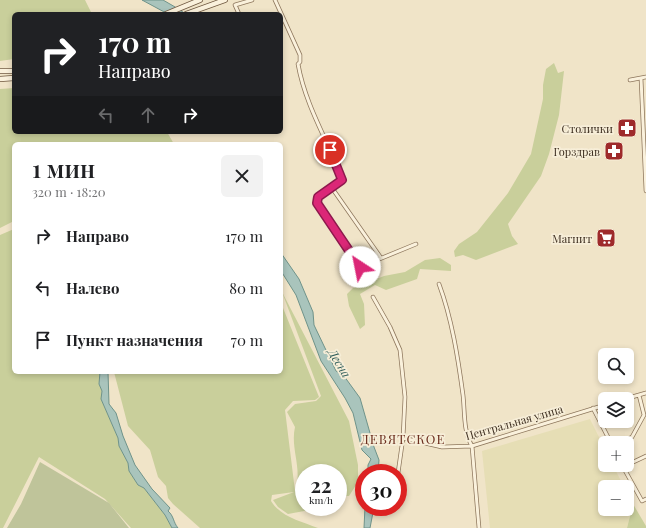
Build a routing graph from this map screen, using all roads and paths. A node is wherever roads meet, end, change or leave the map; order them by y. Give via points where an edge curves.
1 (199, 0) edge
2 (225, 0) edge
3 (252, 0) edge
4 (275, 0) edge
5 (171, 12) edge
6 (191, 12) edge
7 (238, 12) edge
8 (280, 12) edge
9 (283, 18) edge
10 (12, 71) edge
11 (0, 72) edge
12 (646, 77) edge
13 (12, 78) edge
14 (641, 78) junction
15 (0, 79) edge
16 (630, 80) dead end
17 (332, 188) junction
18 (646, 191) edge
19 (416, 244) dead end
20 (381, 258) junction
21 (439, 284) dead end
22 (373, 297) dead end
23 (646, 393) edge
24 (639, 395) junction
25 (634, 396) edge
26 (598, 407) edge
27 (593, 408) junction
28 (598, 418) edge
29 (633, 436) edge
30 (403, 438) junction
31 (472, 446) junction
32 (646, 456) edge
33 (634, 461) edge
34 (399, 464) edge
35 (628, 472) edge
36 (646, 499) edge
37 (479, 528) edge

1 - 5 main road
2 - 6 main road
3 - 7 street via 235,4
4 - 8 street
9 - 17 street via 300,55 300,74 313,112 342,177 342,180
10 - 11 main road
12 - 14 street
13 - 15 main road
14 - 16 street
14 - 18 street
17 - 20 street
17 - 20 street via 318,197 317,203 360,267
19 - 20 street
21 - 31 street via 447,306 463,395 467,438
22 - 30 street via 400,350 405,398
23 - 24 street
24 - 25 street
24 - 29 street via 644,415
26 - 27 street, Центральная улица
27 - 28 street
27 - 31 street, Центральная улица
30 - 31 street, Центральная улица via 442,447
30 - 34 street
31 - 37 street
32 - 33 street
35 - 36 street via 642,501

